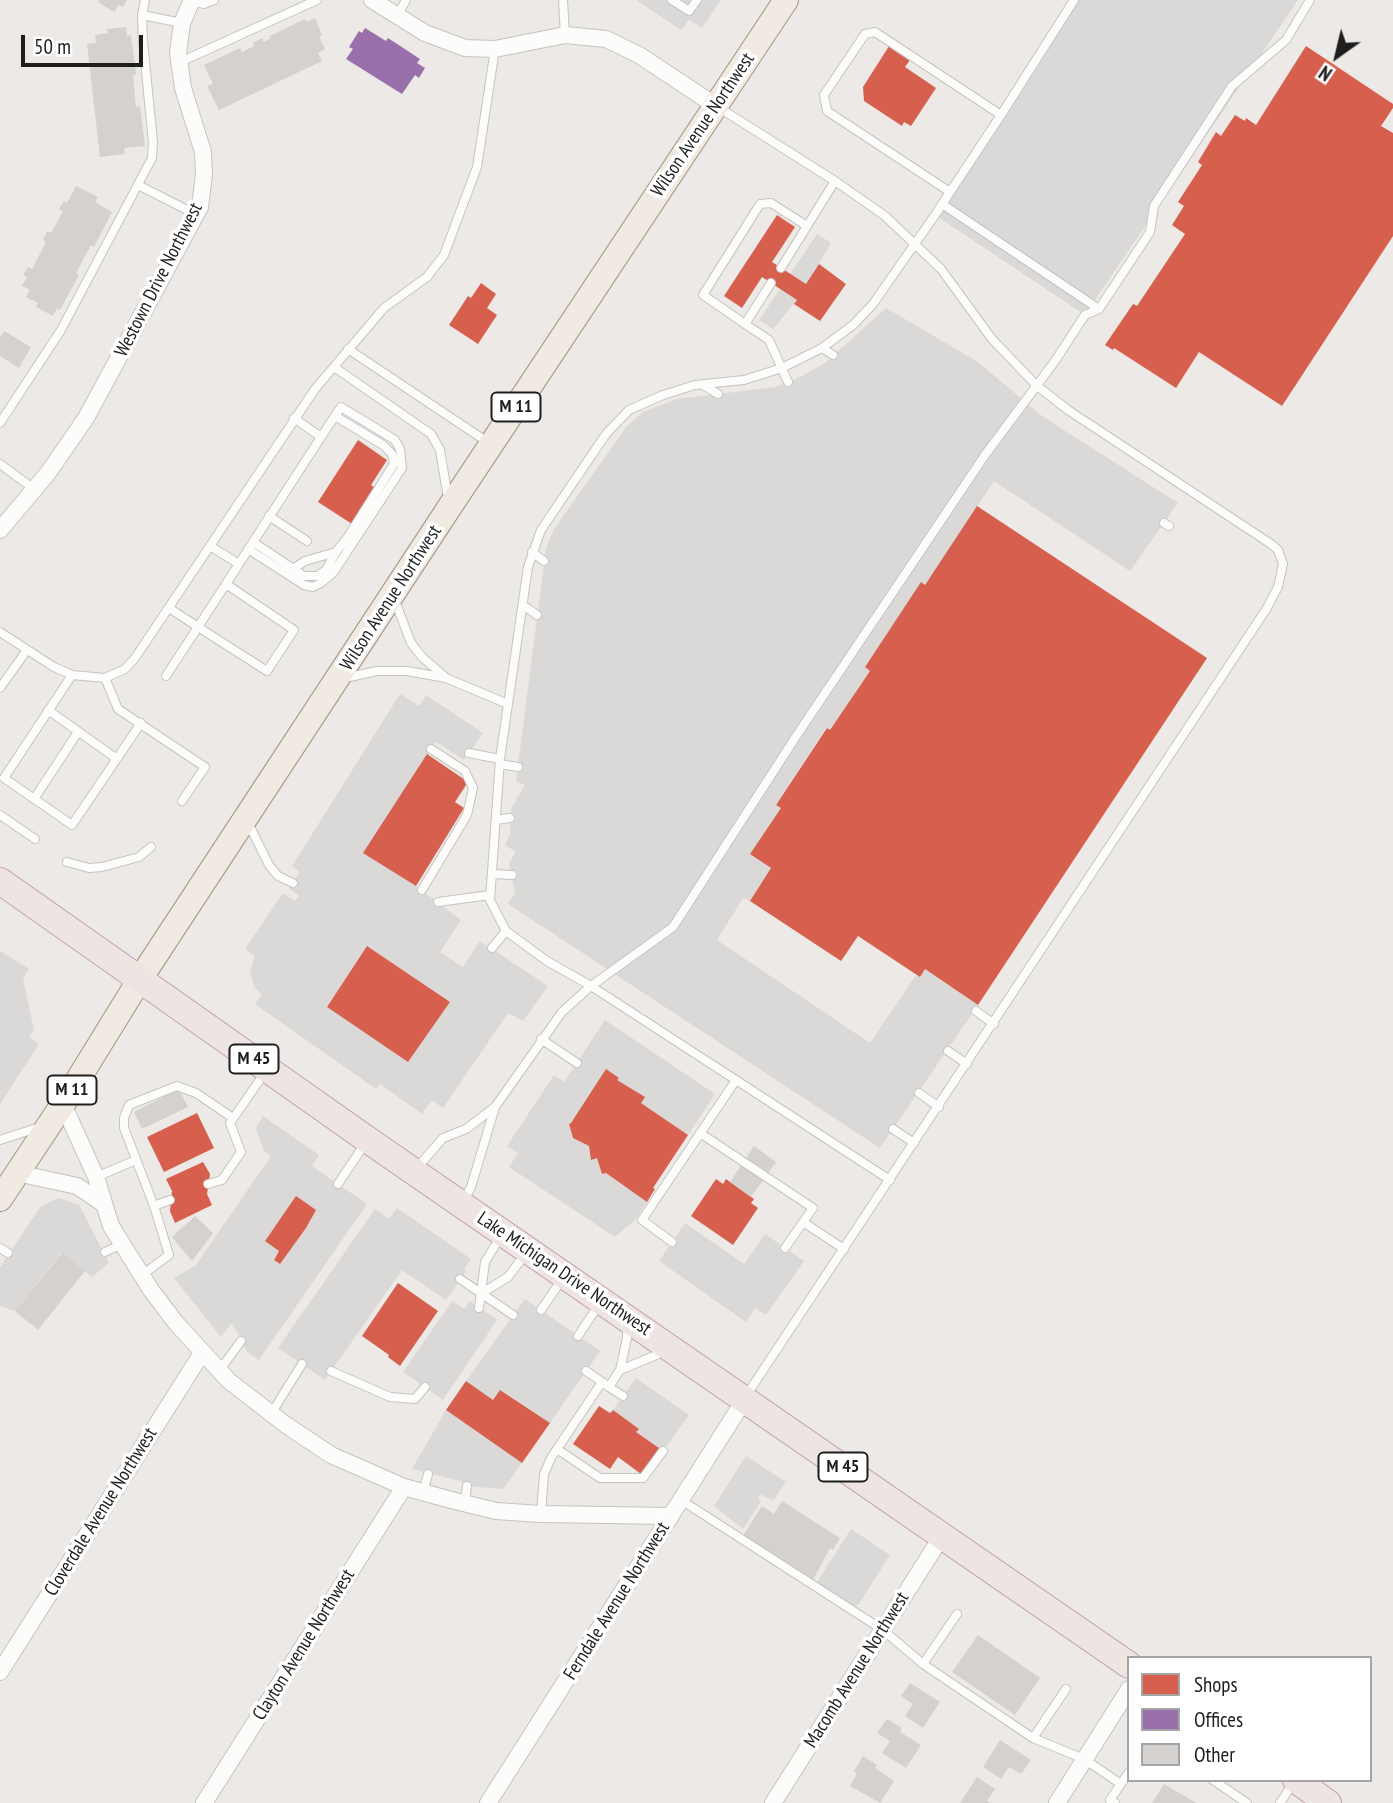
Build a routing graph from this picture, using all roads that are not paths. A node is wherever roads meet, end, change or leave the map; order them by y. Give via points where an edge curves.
1 (145, 0) edge
2 (215, 0) edge
3 (317, 0) edge
4 (372, 0) edge
5 (405, 0) edge
6 (564, 0) edge
7 (672, 0) edge
8 (697, 0) edge
9 (786, 0) edge
10 (1074, 0) edge
11 (1310, 0) edge
12 (192, 1) edge
13 (142, 15) junction
14 (397, 16) junction
15 (182, 23) junction
16 (565, 35) junction
17 (495, 49) junction
18 (178, 63) junction
19 (716, 106) junction
20 (1000, 115) junction
21 (835, 181) junction
22 (138, 185) junction
23 (950, 192) junction
24 (942, 204) junction
25 (197, 215) junction
26 (807, 226) junction
27 (916, 243) junction
28 (781, 268) dead end
29 (771, 283) dead end
30 (1099, 309) junction
31 (859, 319) junction
32 (745, 324) junction
33 (869, 325) dead end
34 (822, 348) junction
35 (348, 349) junction
36 (833, 355) dead end
37 (334, 367) junction
38 (782, 368) junction
39 (788, 382) dead end
40 (702, 384) junction
41 (1036, 385) junction
42 (718, 394) dead end
43 (335, 416) junction
44 (294, 418) junction
45 (0, 423) edge
46 (607, 433) junction
47 (321, 437) junction
48 (617, 440) dead end
49 (491, 445) junction
50 (0, 464) edge
51 (580, 472) junction
52 (589, 479) dead end
53 (35, 489) junction
54 (449, 508) junction
55 (552, 510) junction
56 (269, 516) junction
57 (562, 517) dead end
58 (0, 530) edge
59 (307, 541) dead end
60 (250, 545) junction
61 (210, 546) junction
62 (335, 552) junction
63 (532, 552) junction
64 (544, 561) dead end
65 (239, 564) junction
66 (293, 569) junction
67 (226, 584) junction
68 (393, 594) junction
69 (523, 605) junction
70 (169, 608) junction
71 (537, 615) dead end
72 (198, 627) junction
73 (0, 632) edge
74 (27, 650) junction
75 (72, 675) junction
76 (166, 676) dead end
77 (105, 678) junction
78 (446, 678) junction
79 (338, 680) junction
80 (1, 682) edge
81 (508, 704) junction
82 (48, 710) junction
83 (141, 723) junction
84 (78, 732) junction
85 (431, 749) dead end
86 (469, 752) dead end
87 (117, 759) junction
88 (500, 762) junction
89 (518, 767) dead end
90 (2, 781) edge
91 (34, 799) junction
92 (182, 801) dead end
93 (0, 816) edge
94 (510, 818) dead end
95 (246, 820) junction
96 (496, 820) junction
97 (35, 839) dead end
98 (151, 847) dead end
99 (67, 862) dead end
100 (492, 874) junction
101 (512, 875) dead end
102 (0, 881) edge
103 (293, 883) dead end
104 (422, 890) dead end
105 (490, 895) junction
106 (438, 902) dead end
107 (506, 931) junction
108 (492, 948) dead end
109 (140, 979) junction
110 (591, 986) junction
111 (976, 1011) dead end
112 (994, 1024) junction
113 (541, 1039) junction
114 (948, 1051) dead end
115 (577, 1063) dead end
116 (967, 1064) junction
117 (267, 1069) junction
118 (736, 1080) junction
119 (919, 1093) dead end
120 (495, 1107) junction
121 (939, 1107) junction
122 (56, 1114) junction
123 (233, 1118) junction
124 (893, 1129) dead end
125 (700, 1133) junction
126 (0, 1140) edge
127 (368, 1140) junction
128 (914, 1143) junction
129 (136, 1160) junction
130 (415, 1170) junction
131 (18, 1173) junction
132 (96, 1177) junction
133 (890, 1180) junction
134 (208, 1184) dead end
135 (338, 1184) dead end
136 (0, 1199) edge
137 (170, 1200) dead end
138 (102, 1203) junction
139 (462, 1205) junction
140 (154, 1206) junction
141 (803, 1222) junction
142 (503, 1233) junction
143 (672, 1242) dead end
144 (122, 1244) junction
145 (785, 1248) dead end
146 (844, 1249) junction
147 (528, 1250) junction
148 (105, 1252) dead end
149 (142, 1275) junction
150 (565, 1275) junction
151 (460, 1279) dead end
152 (482, 1293) junction
153 (612, 1307) junction
154 (479, 1308) dead end
155 (541, 1310) dead end
156 (513, 1315) dead end
157 (578, 1336) dead end
158 (241, 1341) dead end
159 (674, 1350) junction
160 (202, 1353) junction
161 (302, 1364) dead end
162 (620, 1370) junction
163 (219, 1371) junction
164 (331, 1371) dead end
165 (586, 1371) dead end
166 (605, 1384) junction
167 (425, 1387) dead end
168 (623, 1396) dead end
169 (745, 1399) junction
170 (271, 1414) junction
171 (557, 1449) junction
172 (663, 1451) dead end
173 (428, 1474) dead end
174 (467, 1486) dead end
175 (404, 1487) junction
176 (423, 1493) junction
177 (681, 1500) junction
178 (465, 1503) junction
179 (541, 1514) junction
180 (671, 1516) junction
181 (942, 1536) junction
182 (957, 1614) dead end
183 (883, 1630) junction
184 (923, 1664) junction
185 (1127, 1664) edge
186 (0, 1672) edge
187 (1066, 1689) dead end
188 (1127, 1692) edge
189 (1032, 1738) junction
190 (1084, 1759) junction
191 (1127, 1775) edge
192 (1216, 1782) edge
193 (1294, 1782) edge
194 (1298, 1782) edge
195 (1121, 1784) junction
196 (204, 1803) edge
197 (488, 1803) edge
198 (773, 1803) edge
199 (1057, 1803) edge
200 (1115, 1803) edge
201 (1247, 1803) edge
202 (1280, 1803) edge
203 (1328, 1803) edge

1 - 13 lane
2 - 12 lane via 204,4
3 - 18 lane
4 - 14 street
5 - 14 lane
6 - 16 lane
7 - 8 lane via 689,11
9 - 19 main road, Wilson Avenue Northwest / M 11
10 - 20 lane
11 - 30 lane via 1286,40 1232,86 1154,206 1150,232
12 - 15 street, Westown Drive Northwest
13 - 15 lane
13 - 22 lane via 153,150
14 - 17 street via 456,46
15 - 18 street, Westown Drive Northwest
16 - 17 street
16 - 19 street via 595,36 627,48
17 - 35 lane via 477,167 444,255 426,276 384,308
18 - 25 street, Westown Drive Northwest via 203,152
19 - 21 lane
19 - 49 main road, Wilson Avenue Northwest / M 11
20 - 23 lane
20 - 23 lane via 875,32 865,34 824,95 827,111
21 - 26 lane
21 - 27 lane
22 - 25 lane
22 - 45 lane via 61,330
23 - 24 lane
24 - 27 lane
24 - 30 lane
25 - 53 street, Westown Drive Northwest via 91,410
26 - 28 lane
26 - 32 lane via 771,204 760,204 703,295
27 - 31 lane
27 - 41 lane via 997,345
29 - 32 lane
30 - 41 lane via 1085,315
31 - 33 lane
31 - 34 lane
32 - 38 lane via 769,340
34 - 36 lane
34 - 38 lane
35 - 37 lane
35 - 49 lane
37 - 44 lane
37 - 54 lane via 431,434 440,450
38 - 39 lane
38 - 40 lane via 744,380
40 - 42 lane
40 - 46 lane via 629,410
41 - 110 lane via 832,682 673,926
41 - 112 lane via 1271,544 1281,556 1283,569 1273,598
43 - 47 lane
43 - 60 lane via 341,407 395,440 402,468 333,573 313,587 304,585
43 - 62 lane via 383,445 394,464
44 - 47 lane
44 - 61 lane
46 - 48 lane
46 - 51 lane
47 - 56 lane
49 - 54 main road, Wilson Avenue Northwest / M 11
50 - 53 lane
51 - 52 lane
51 - 55 lane
53 - 58 street, Westown Drive Northwest
54 - 68 main road, Wilson Avenue Northwest / M 11
55 - 57 lane
55 - 63 lane
56 - 59 lane
56 - 60 lane
60 - 65 lane
60 - 66 lane
61 - 65 lane
61 - 70 lane
62 - 66 lane
62 - 66 lane via 318,576 304,576
63 - 64 lane
63 - 69 lane
65 - 67 lane
67 - 72 lane
67 - 72 lane via 294,630 267,671
68 - 78 lane via 411,643
68 - 79 main road, Wilson Avenue Northwest / M 11
69 - 71 lane
69 - 81 lane
70 - 72 lane
70 - 77 lane via 130,664
72 - 76 lane
73 - 74 lane
74 - 75 lane
74 - 80 lane
75 - 77 lane
75 - 82 lane
77 - 83 lane via 118,709
78 - 79 lane via 395,669
78 - 81 lane
79 - 95 main road, Wilson Avenue Northwest / M 11
81 - 88 lane
82 - 84 lane
82 - 90 lane
83 - 87 lane
83 - 92 lane via 205,767
84 - 87 lane
84 - 91 lane
85 - 104 lane via 465,771 473,788 467,815
86 - 88 lane
87 - 91 lane via 72,825
88 - 89 lane
88 - 96 lane
90 - 91 lane
93 - 97 lane
94 - 96 lane
95 - 103 lane via 269,865
95 - 109 main road, Wilson Avenue Northwest / M 11
96 - 100 lane
98 - 99 lane via 139,858 102,867
100 - 101 lane
100 - 105 lane
102 - 109 highway, Lake Michigan Drive Northwest / M 45
105 - 106 lane
105 - 107 lane
107 - 108 lane
107 - 110 lane
109 - 117 highway, Lake Michigan Drive Northwest / M 45
109 - 122 main road, Wilson Avenue Northwest / M 11
110 - 113 lane
110 - 118 lane
111 - 112 lane
112 - 116 lane
113 - 115 lane
113 - 120 lane
114 - 116 lane
116 - 121 lane
117 - 123 lane
117 - 127 highway, Lake Michigan Drive Northwest / M 45
118 - 125 lane via 703,1120
118 - 133 lane
119 - 121 lane
120 - 130 lane via 466,1129 443,1138
120 - 139 lane
121 - 128 lane
122 - 126 lane
122 - 131 main road, Wilson Avenue Northwest / M 11
122 - 132 street
123 - 129 lane via 177,1086 129,1105 124,1128
123 - 134 lane via 230,1123 241,1152 222,1180
124 - 128 lane
125 - 141 lane via 813,1208
125 - 143 lane via 638,1220
127 - 130 highway, Lake Michigan Drive Northwest / M 45
127 - 135 lane
128 - 133 lane
129 - 132 lane
129 - 140 lane
130 - 139 highway, Lake Michigan Drive Northwest / M 45
131 - 136 main road, Wilson Avenue Northwest / M 11
131 - 138 street via 77,1185
132 - 138 street
133 - 146 lane
137 - 140 lane
138 - 144 street
139 - 142 highway, Lake Michigan Drive Northwest / M 45
140 - 149 lane via 169,1255
141 - 145 lane
141 - 146 lane
142 - 147 highway, Lake Michigan Drive Northwest / M 45
142 - 152 lane via 485,1262
144 - 148 lane
144 - 149 street
146 - 169 lane
147 - 150 highway, Lake Michigan Drive Northwest / M 45
147 - 152 lane via 508,1278
149 - 160 street
150 - 153 highway, Lake Michigan Drive Northwest / M 45
150 - 155 lane
151 - 152 lane
152 - 154 lane
152 - 156 lane
153 - 157 lane
153 - 159 highway, Lake Michigan Drive Northwest / M 45
153 - 162 lane via 627,1326
158 - 163 lane
159 - 162 lane
159 - 169 highway, Lake Michigan Drive Northwest / M 45
160 - 163 street
160 - 186 street, Cloverdale Avenue Northwest
161 - 170 lane
162 - 166 lane
163 - 170 street
164 - 167 lane via 390,1396 415,1399
165 - 166 lane
166 - 168 lane
166 - 171 lane
169 - 177 street, Ferndale Avenue Northwest
169 - 181 highway, Lake Michigan Drive Northwest / M 45
170 - 175 street via 331,1455
171 - 172 lane via 600,1478 643,1478
171 - 179 lane via 544,1474
173 - 176 lane
174 - 178 lane
175 - 176 street
175 - 196 street, Clayton Avenue Northwest
176 - 178 street
177 - 180 street, Ferndale Avenue Northwest
177 - 183 lane
178 - 179 street
179 - 180 street
180 - 197 street, Ferndale Avenue Northwest
181 - 183 street, Macomb Avenue Northwest
181 - 185 highway, Lake Michigan Drive Northwest / M 45
182 - 184 lane
183 - 184 lane
183 - 198 street, Macomb Avenue Northwest
184 - 189 lane
187 - 189 lane
188 - 190 street
189 - 190 lane
190 - 195 lane
190 - 199 street
191 - 195 lane
192 - 201 lane
193 - 202 lane
194 - 203 highway
195 - 200 lane via 1110,1800

